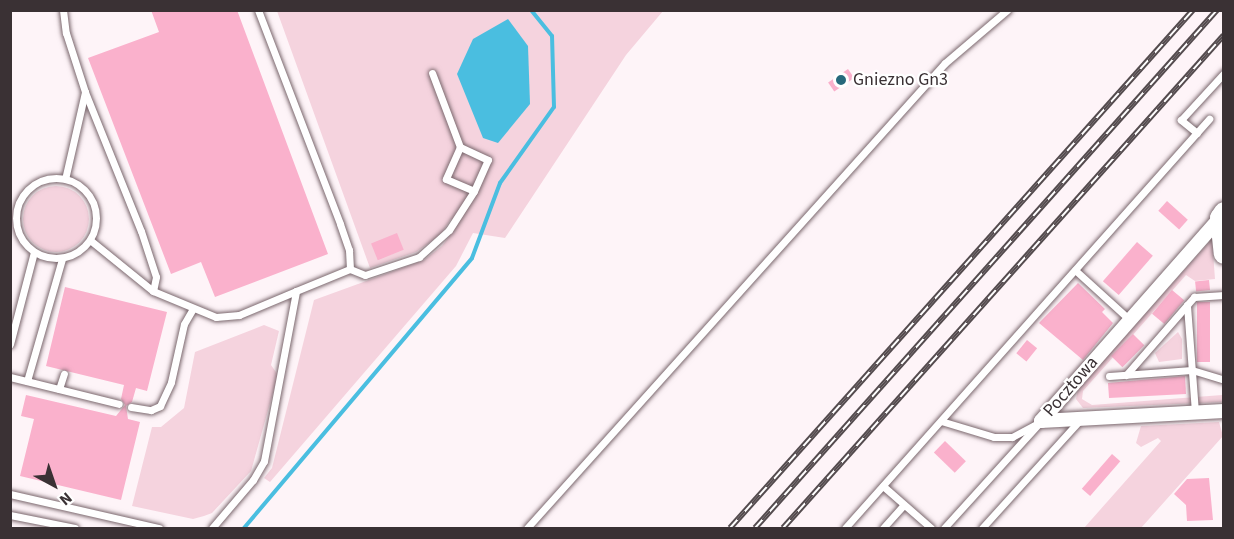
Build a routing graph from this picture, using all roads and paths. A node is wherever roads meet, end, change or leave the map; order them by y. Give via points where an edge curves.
1 (63, 10) edge
2 (258, 10) edge
3 (1007, 10) edge
4 (432, 73) dead end
5 (1224, 73) edge
6 (85, 92) junction
7 (1209, 119) dead end
8 (1197, 133) junction
9 (460, 147) junction
10 (65, 179) junction
11 (474, 191) junction
12 (14, 208) edge
13 (1222, 215) edge
14 (90, 240) junction
15 (34, 252) junction
16 (1224, 254) edge
17 (62, 259) junction
18 (350, 269) junction
19 (1075, 270) junction
20 (153, 291) junction
21 (296, 291) junction
22 (1224, 295) edge
23 (1187, 305) junction
24 (192, 310) junction
25 (1130, 320) junction
26 (10, 344) edge
27 (1192, 370) junction
28 (64, 374) dead end
29 (1126, 375) junction
30 (1109, 376) dead end
31 (10, 377) edge
32 (1224, 380) edge
33 (27, 381) junction
34 (59, 390) junction
35 (119, 404) dead end
36 (131, 407) dead end
37 (1224, 411) edge
38 (1195, 412) junction
39 (1081, 419) junction
40 (941, 421) junction
41 (1041, 421) junction
42 (883, 486) junction
43 (10, 494) edge
44 (904, 505) junction
45 (10, 515) edge
46 (75, 528) edge
47 (158, 528) edge
48 (212, 528) edge
49 (527, 528) edge
50 (845, 528) edge
51 (884, 528) edge
52 (931, 528) edge
53 (944, 528) edge
54 (982, 528) edge

1 - 6 lane via 66,33
2 - 18 lane via 340,225
3 - 49 lane via 945,63
4 - 9 lane
5 - 8 lane via 1181,120
6 - 10 lane
6 - 20 lane via 141,231 156,277
7 - 8 lane
8 - 19 lane
9 - 11 lane via 488,160
9 - 11 lane via 446,179
10 - 12 lane via 37,183
10 - 14 lane via 80,185 94,202 96,224
11 - 18 lane via 449,230 419,257 365,275
12 - 15 lane via 17,229
13 - 16 street, Pocztowa
13 - 25 street, Pocztowa
14 - 17 lane via 79,252
14 - 20 lane
15 - 17 lane
15 - 26 lane
17 - 33 lane
18 - 21 lane
19 - 25 lane
19 - 40 lane
20 - 24 lane
21 - 24 lane via 229,317
21 - 48 lane via 264,461
22 - 23 lane via 1194,297
23 - 27 lane
23 - 29 lane
24 - 36 lane via 184,324 171,382 160,406 151,410
25 - 41 street, Pocztowa
27 - 29 lane
27 - 32 lane
27 - 38 lane
28 - 34 lane
29 - 30 lane
31 - 33 lane
33 - 34 lane
34 - 35 lane
37 - 38 street, Pocztowa
38 - 39 street, Pocztowa
39 - 41 street, Pocztowa
39 - 54 lane
40 - 41 lane via 994,437 1012,437
40 - 42 lane
41 - 53 lane
42 - 44 lane
42 - 50 lane
43 - 47 lane
44 - 51 lane
44 - 52 lane
45 - 46 lane

